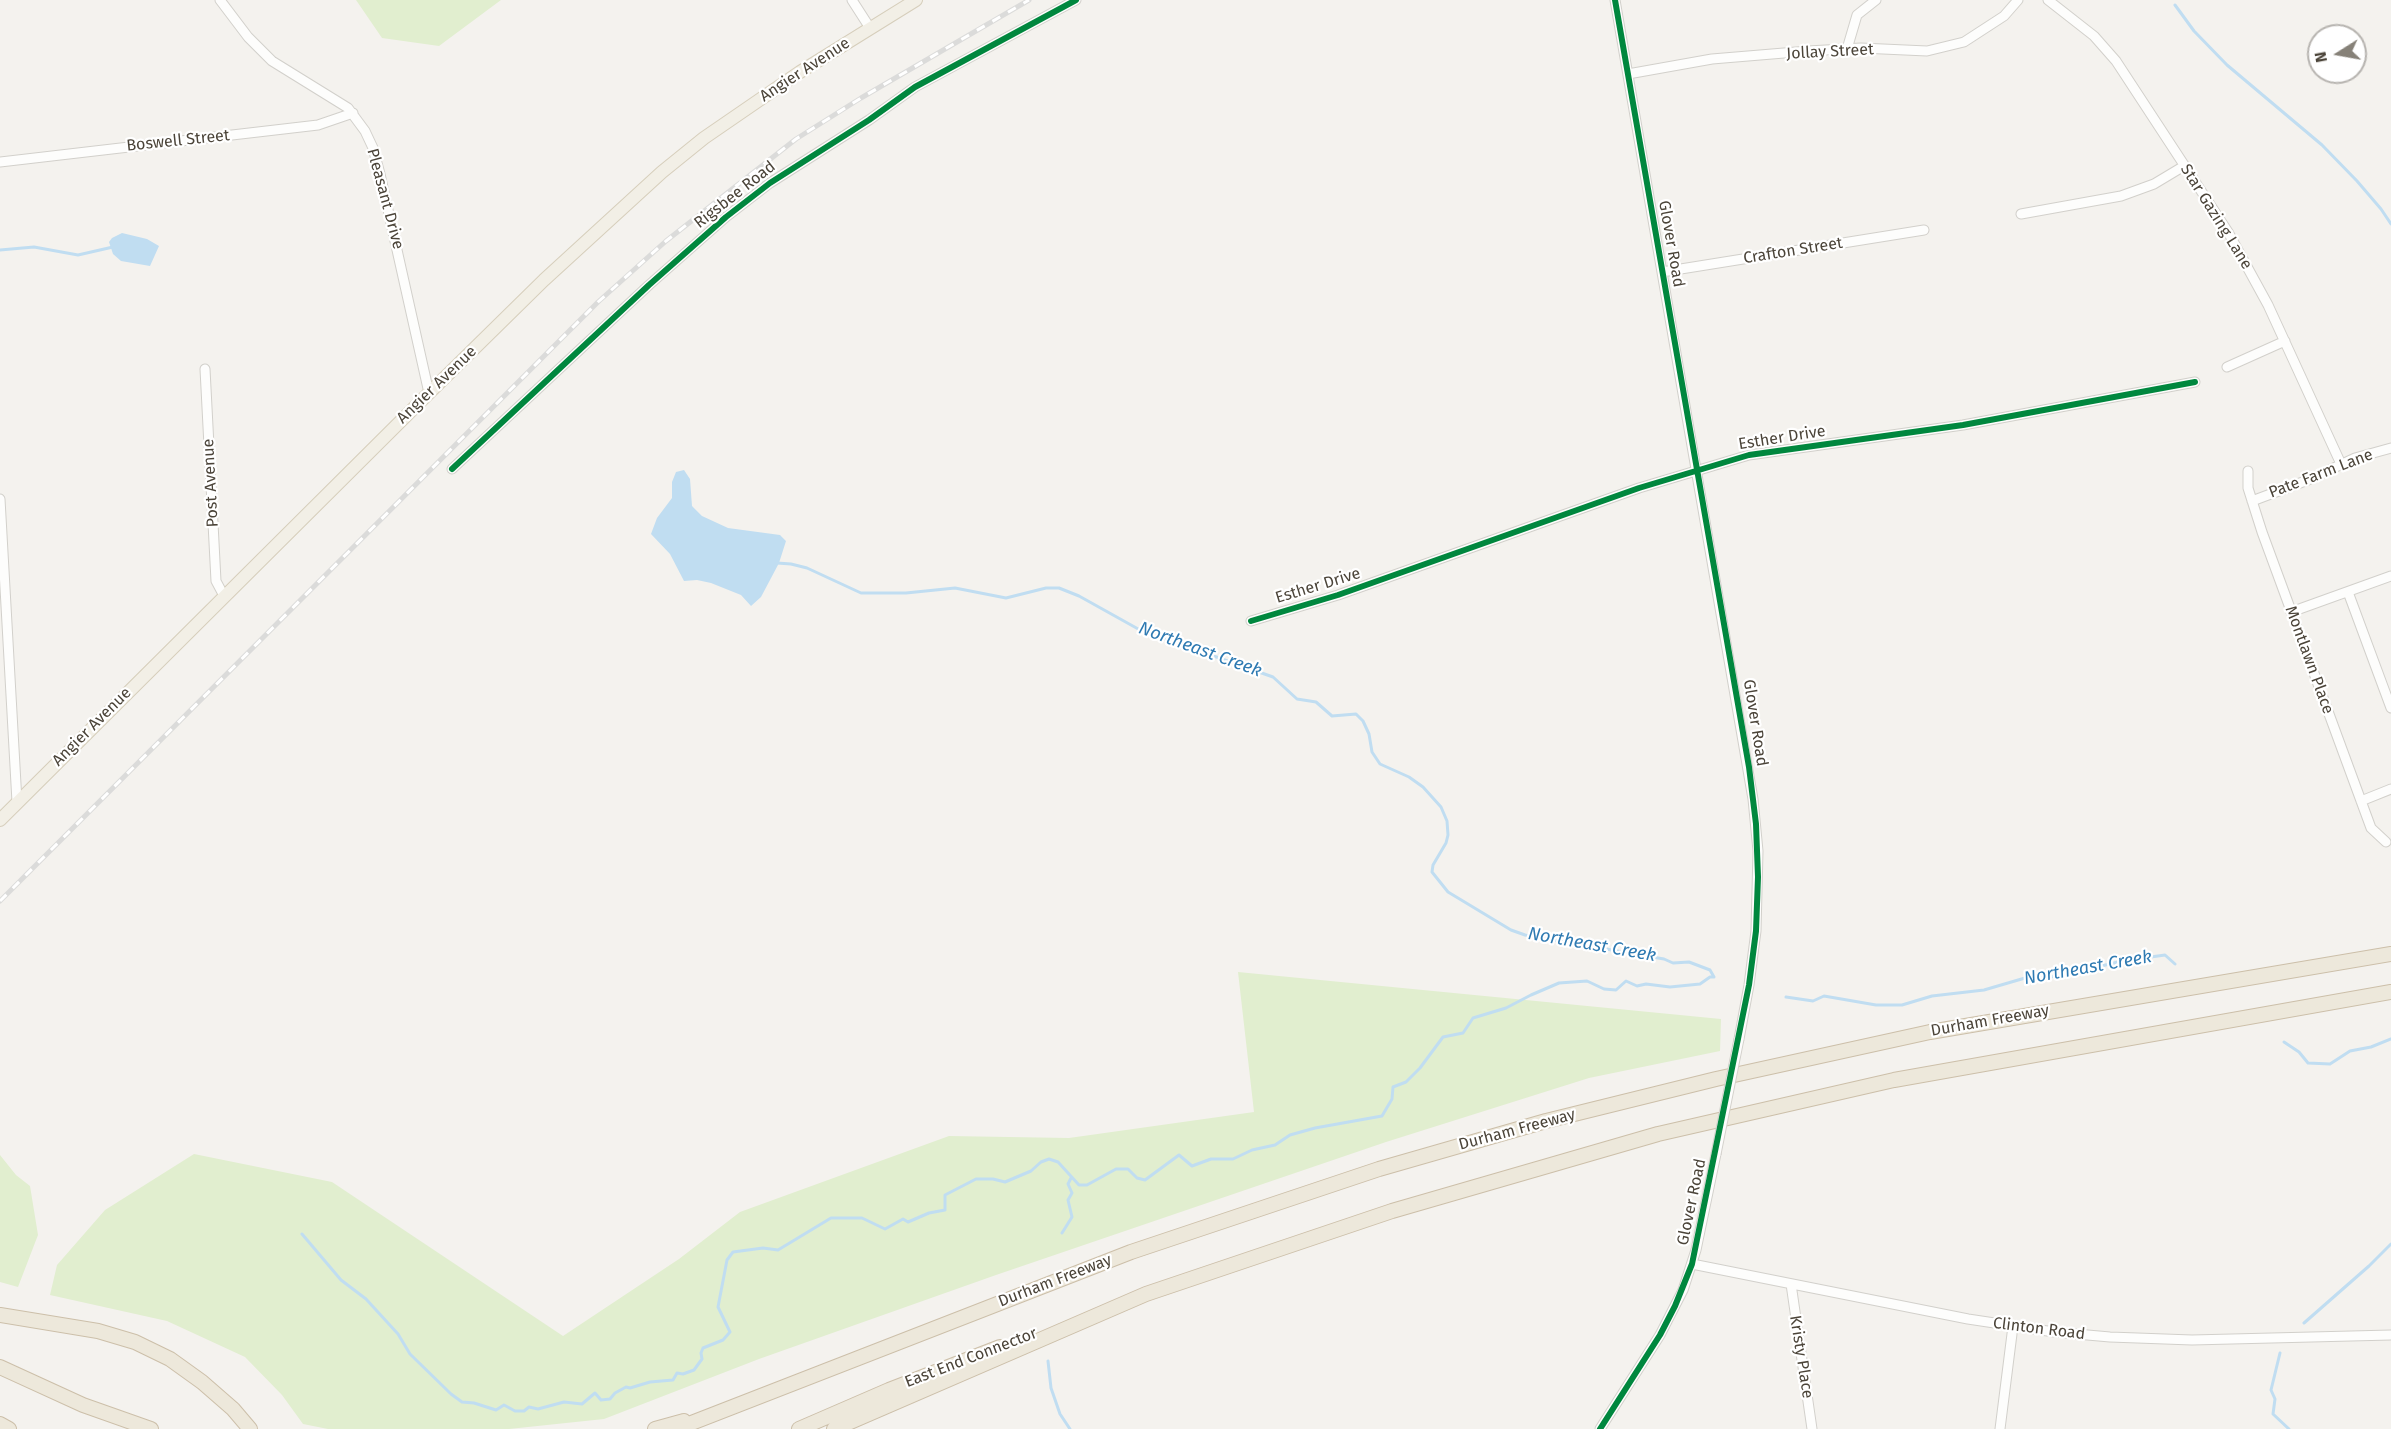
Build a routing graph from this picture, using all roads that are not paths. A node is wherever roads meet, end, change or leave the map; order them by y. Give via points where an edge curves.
1 (220, 0) edge
2 (852, 0) edge
3 (916, 0) edge
4 (1076, 0) edge
5 (1615, 0) edge
6 (1876, 0) edge
7 (2018, 0) edge
8 (2048, 0) edge
9 (870, 28) junction
10 (1847, 49) junction
11 (1628, 74) junction
12 (353, 113) junction
13 (0, 162) edge
14 (2184, 166) junction
15 (2021, 214) dead end
16 (1924, 230) dead end
17 (1662, 272) junction
18 (2285, 341) junction
19 (2228, 368) dead end
20 (205, 369) dead end
21 (2195, 382) dead end
22 (429, 393) junction
23 (2391, 448) edge
24 (2341, 464) junction
25 (452, 469) dead end
26 (1696, 470) junction
27 (2248, 471) dead end
28 (0, 499) edge
29 (2252, 501) junction
30 (2391, 576) edge
31 (2348, 592) junction
32 (224, 596) junction
33 (2291, 612) junction
34 (1251, 621) dead end
35 (2391, 708) edge
36 (2391, 789) edge
37 (2361, 801) junction
38 (17, 802) junction
39 (0, 820) edge
40 (2386, 842) dead end
41 (2391, 954) edge
42 (2391, 992) edge
43 (1692, 1264) junction
44 (1791, 1284) junction
45 (1146, 1294) junction
46 (0, 1315) edge
47 (2013, 1326) junction
48 (2391, 1335) edge
49 (0, 1367) edge
50 (726, 1410) junction
51 (0, 1424) edge
52 (9, 1429) edge
53 (151, 1429) edge
54 (250, 1429) edge
55 (655, 1429) edge
56 (676, 1429) edge
57 (799, 1429) edge
58 (834, 1429) edge
59 (1600, 1429) edge
60 (1812, 1429) edge
61 (2000, 1429) edge

1 - 12 street, Pleasant Drive via 272,61
2 - 9 street
3 - 9 main road, Angier Avenue
4 - 25 street, Rigsbee Road via 915,87 770,183 657,278
5 - 11 street, Glover Road
6 - 10 street via 1857,15
7 - 10 street, Jollay Street via 2004,16 1964,42 1927,51
8 - 14 street, Star Gazing Lane via 2094,36 2116,61
9 - 22 main road, Angier Avenue via 683,154 552,273
10 - 11 street, Jollay Street via 1712,59
11 - 17 street, Glover Road
12 - 13 street, Boswell Street via 318,125
12 - 22 street, Pleasant Drive via 376,157
14 - 15 street via 2154,184 2121,196
14 - 18 street, Star Gazing Lane via 2228,232
16 - 17 street, Crafton Street
17 - 26 street, Glover Road
18 - 19 street
18 - 24 street, Star Gazing Lane
20 - 32 street, Post Avenue via 216,581
21 - 26 street, Esther Drive via 1963,425 1749,455
22 - 32 main road, Angier Avenue
23 - 24 street, Pate Farm Lane
24 - 29 street, Pate Farm Lane
26 - 34 street, Esther Drive via 1338,595
26 - 43 street, Glover Road, bridge via 1756,824 1758,877 1749,985
27 - 29 street, Montlawn Place
28 - 38 street
29 - 33 street, Montlawn Place
30 - 31 street
31 - 33 street
31 - 35 street
32 - 38 main road, Angier Avenue
33 - 37 street, Montlawn Place
36 - 37 street
37 - 40 street, Montlawn Place via 2371,828
38 - 39 main road, Angier Avenue
41 - 50 highway, Durham Freeway via 1930,1032 1536,1124 1337,1182 1131,1252
42 - 45 highway via 1979,1064 1725,1117 1402,1208
43 - 44 street, Clinton Road
43 - 59 street, Glover Road via 1660,1335
44 - 47 street, Clinton Road
44 - 60 street, Kristy Place
45 - 57 highway, East End Connector via 919,1378
45 - 58 highway
46 - 54 highway via 79,1327 135,1342 170,1359 202,1382
47 - 48 street, Clinton Road via 2150,1339
47 - 61 street
49 - 53 highway via 83,1405
50 - 55 highway
50 - 56 highway, Durham Freeway
51 - 52 highway

